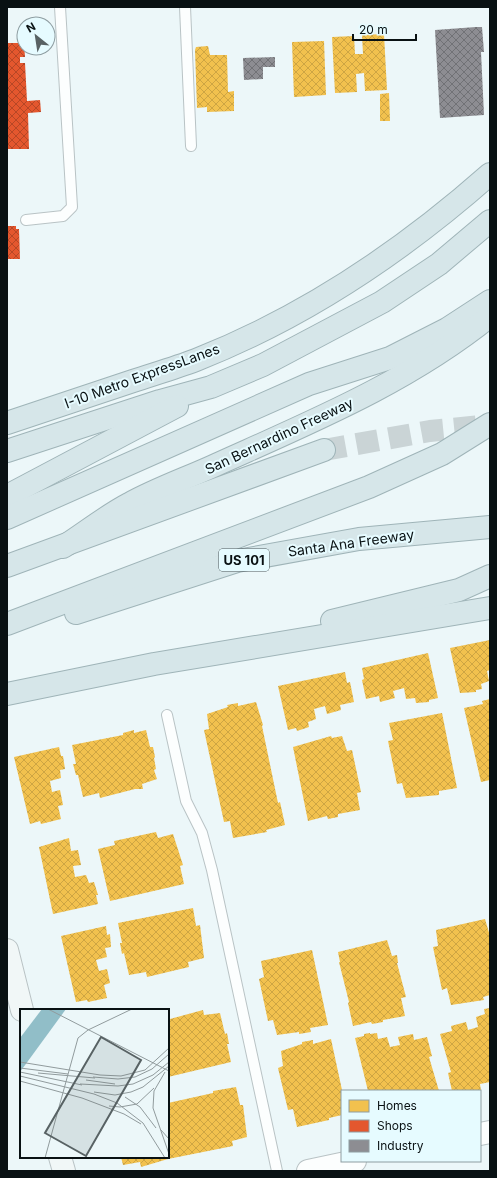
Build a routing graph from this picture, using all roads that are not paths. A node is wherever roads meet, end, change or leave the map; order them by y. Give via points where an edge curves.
1 (60, 7) edge
2 (185, 7) edge
3 (191, 146) dead end
4 (490, 174) edge
5 (26, 220) dead end
6 (490, 221) edge
7 (490, 301) edge
8 (490, 316) edge
9 (211, 387) junction
10 (7, 423) edge
11 (490, 424) edge
12 (324, 450) tunnel mouth
13 (7, 451) edge
14 (7, 496) edge
15 (7, 518) edge
16 (490, 527) edge
17 (63, 547) junction
18 (7, 566) edge
19 (490, 576) edge
20 (490, 608) edge
21 (7, 624) edge
22 (7, 630) edge
23 (154, 664) junction
24 (7, 694) edge
25 (167, 716) dead end
26 (7, 950) edge
27 (22, 1009) edge
28 (60, 1158) edge
29 (350, 1162) edge
30 (64, 1171) edge
31 (277, 1171) edge
32 (308, 1171) edge

1 - 5 lane via 72,207 63,216
2 - 3 lane
4 - 10 highway, I-10 Metro ExpressLanes via 447,212 395,252 327,295 257,333 196,360
6 - 9 highway, I-10 Metro ExpressLanes via 439,264 382,302 262,364
7 - 15 highway via 447,329 390,358 309,384
8 - 17 highway, San Bernardino Freeway via 424,363 380,388 129,504
9 - 13 highway, I-10 Metro ExpressLanes
9 - 14 highway
11 - 21 highway via 442,454 369,487
12 - 17 highway
16 - 22 highway, Santa Ana Freeway / US 101 via 359,539 237,561 30,628
17 - 18 highway
19 - 23 highway via 459,590
20 - 23 highway
23 - 24 highway
25 - 31 lane via 186,801 202,833 212,870
26 - 27 main road
28 - 30 main road
29 - 32 street

